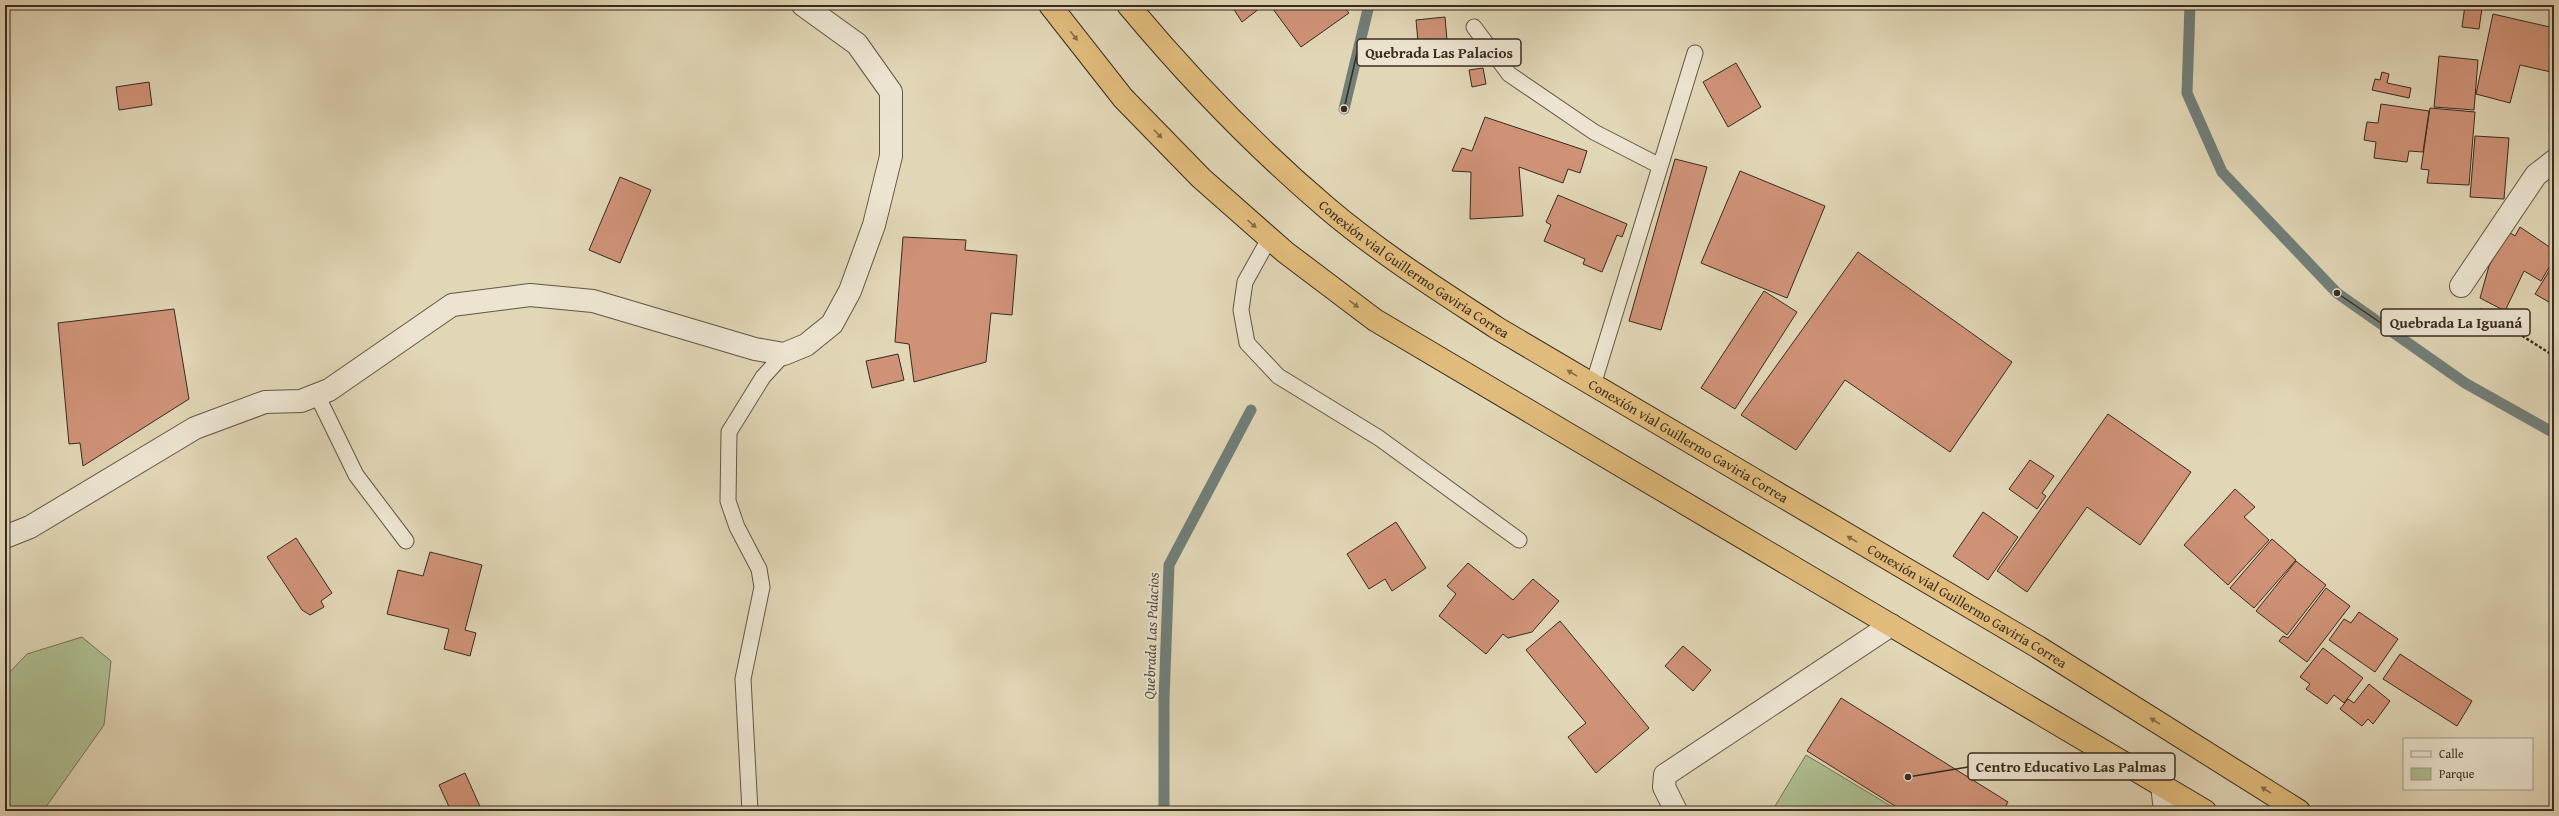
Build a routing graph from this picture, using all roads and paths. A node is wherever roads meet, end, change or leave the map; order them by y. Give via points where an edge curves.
1 (803, 5) edge
2 (1050, 5) edge
3 (1128, 5) edge
4 (1474, 27) dead end
5 (1695, 53) dead end
6 (2554, 161) edge
7 (1660, 166) junction
8 (1269, 239) junction
9 (2461, 286) joint
10 (784, 354) junction
11 (2554, 356) edge
12 (1593, 385) junction
13 (317, 394) junction
14 (5, 537) edge
15 (1519, 540) dead end
16 (406, 541) dead end
17 (1891, 625) junction
18 (2162, 785) junction
19 (750, 811) edge
20 (1676, 811) edge
21 (2165, 811) edge
22 (2205, 811) edge
23 (2299, 811) edge

1 - 10 street via 857,44 891,92 891,156 874,225 850,291 832,324 806,345
2 -> 8 highway via 1123,98 1201,178
12 -> 3 highway, Conexión vial Guillermo Gaviria Correa via 1410,272 1328,208 1250,139 1179,65
4 - 7 lane via 1509,74 1594,132
5 - 7 lane
6 - 9 street via 2536,175
7 - 12 lane
8 - 15 lane via 1245,282 1241,310 1247,343 1278,376 1379,438
8 -> 17 highway via 1381,324
9 - 11 path via 2473,304
10 - 13 street via 754,348 593,301 530,295 452,304 329,390
10 - 19 lane via 763,378 729,432 728,501 737,527 759,569 762,587 743,679
23 -> 12 highway, Conexión vial Guillermo Gaviria Correa via 2038,647
13 - 14 street via 301,401 265,402 195,428 30,527
13 - 16 lane via 356,475
17 - 18 highway
17 - 20 street via 1665,775 1664,787
18 - 21 street
18 - 22 highway

